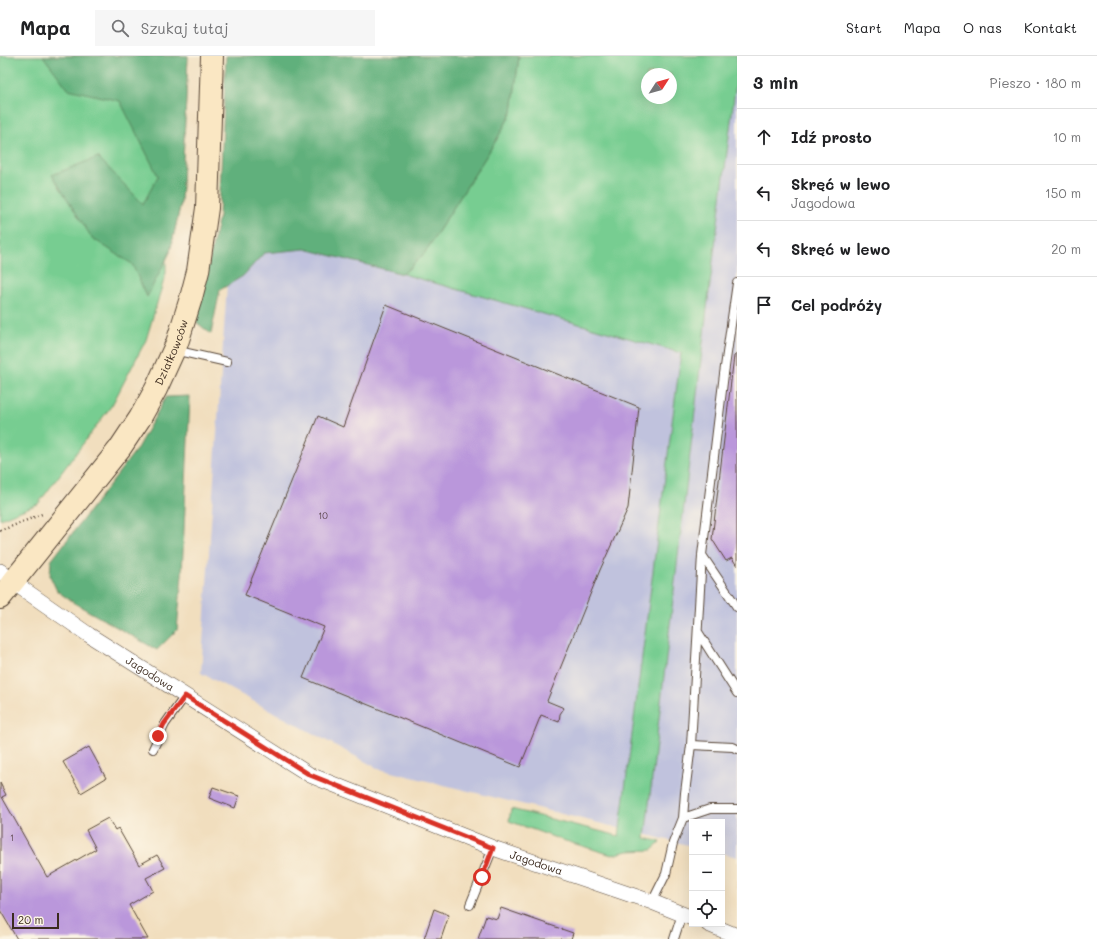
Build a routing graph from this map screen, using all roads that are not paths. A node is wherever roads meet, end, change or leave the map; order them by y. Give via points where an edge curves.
1 (212, 56) edge
2 (737, 283) edge
3 (174, 350) junction
4 (227, 362) dead end
5 (702, 555) junction
6 (4, 583) edge
7 (737, 607) edge
8 (698, 632) junction
9 (737, 693) edge
10 (185, 696) junction
11 (691, 745) junction
12 (153, 749) dead end
13 (737, 749) edge
14 (737, 809) edge
15 (683, 818) junction
16 (493, 848) junction
17 (652, 902) junction
18 (470, 905) dead end
19 (687, 916) edge
20 (715, 927) edge
21 (737, 936) edge
22 (674, 939) edge

1 - 3 street, Działkowców via 206,222 198,271
2 - 5 lane
3 - 4 lane
3 - 6 street, Działkowców via 156,389 120,448
5 - 7 lane
5 - 8 lane
6 - 10 street, Jagodowa
8 - 9 lane
8 - 11 lane
10 - 12 lane via 164,724
10 - 16 street, Jagodowa via 310,775
11 - 13 lane
11 - 15 lane
14 - 15 lane via 710,809
15 - 17 lane via 673,843 666,874
16 - 17 street, Jagodowa
16 - 18 lane
17 - 19 street, Jagodowa
19 - 22 lane
20 - 21 street

